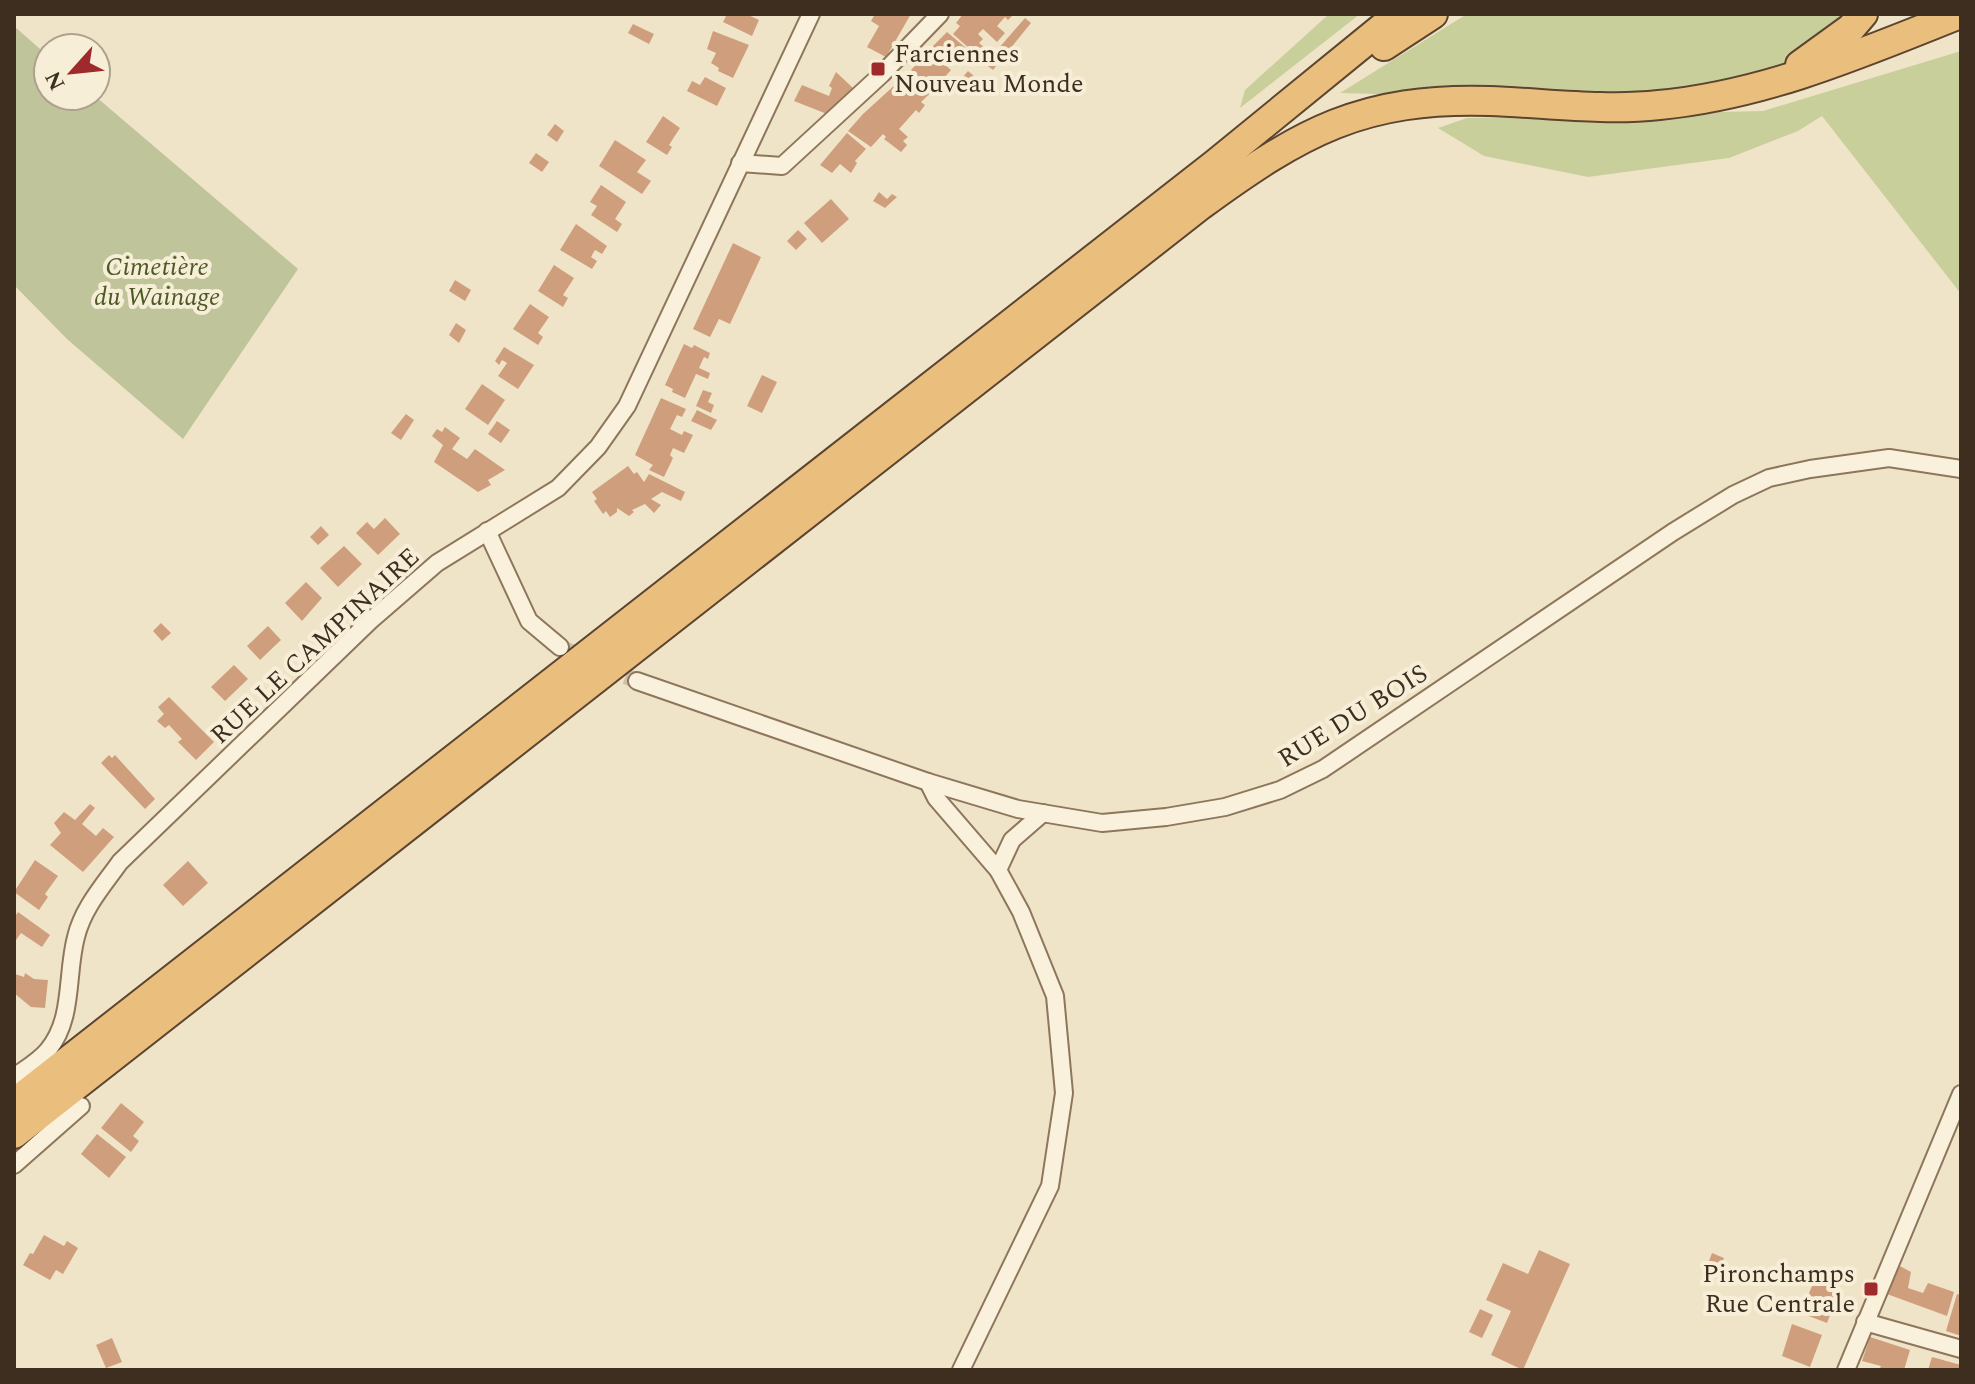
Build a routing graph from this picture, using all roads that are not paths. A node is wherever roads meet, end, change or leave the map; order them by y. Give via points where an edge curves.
1 (811, 14) edge
2 (940, 14) edge
3 (1399, 14) edge
4 (1433, 14) edge
5 (1863, 14) edge
6 (1960, 14) edge
7 (1761, 87) junction
8 (1266, 124) junction
9 (740, 163) junction
10 (1961, 469) edge
11 (487, 531) junction
12 (560, 647) tunnel mouth
13 (637, 681) tunnel mouth
14 (928, 782) junction
15 (1043, 813) junction
16 (998, 870) junction
17 (14, 1077) edge
18 (1961, 1094) edge
19 (14, 1103) edge
20 (81, 1106) dead end
21 (14, 1134) edge
22 (14, 1165) edge
23 (1865, 1322) junction
24 (1961, 1349) edge
25 (961, 1370) edge
26 (1846, 1370) edge

1 - 9 street, RUE LE CAMPINAIRE
2 - 9 street via 782,166
3 - 8 highway
4 - 8 highway
5 - 7 highway via 1815,56
6 - 7 highway
7 - 21 highway via 1657,106 1486,101 1395,105 1353,116 1277,152 1201,205
8 - 19 highway
9 - 11 street, RUE LE CAMPINAIRE via 627,406 598,447 558,488
10 - 15 street, RUE DU BOIS via 1889,458 1769,478 1673,532 1323,769 1280,790 1166,817 1102,823
11 - 12 street via 529,621
11 - 17 street, RUE LE CAMPINAIRE via 437,563 370,621 120,862 90,903 76,934 65,1020 57,1037 46,1053
13 - 14 street, RUE DU BOIS
14 - 15 street, RUE DU BOIS
14 - 16 street
15 - 16 street via 1012,840
16 - 25 street via 1055,996 1064,1093 1050,1186
18 - 23 street
20 - 22 street
23 - 24 street
23 - 26 street

